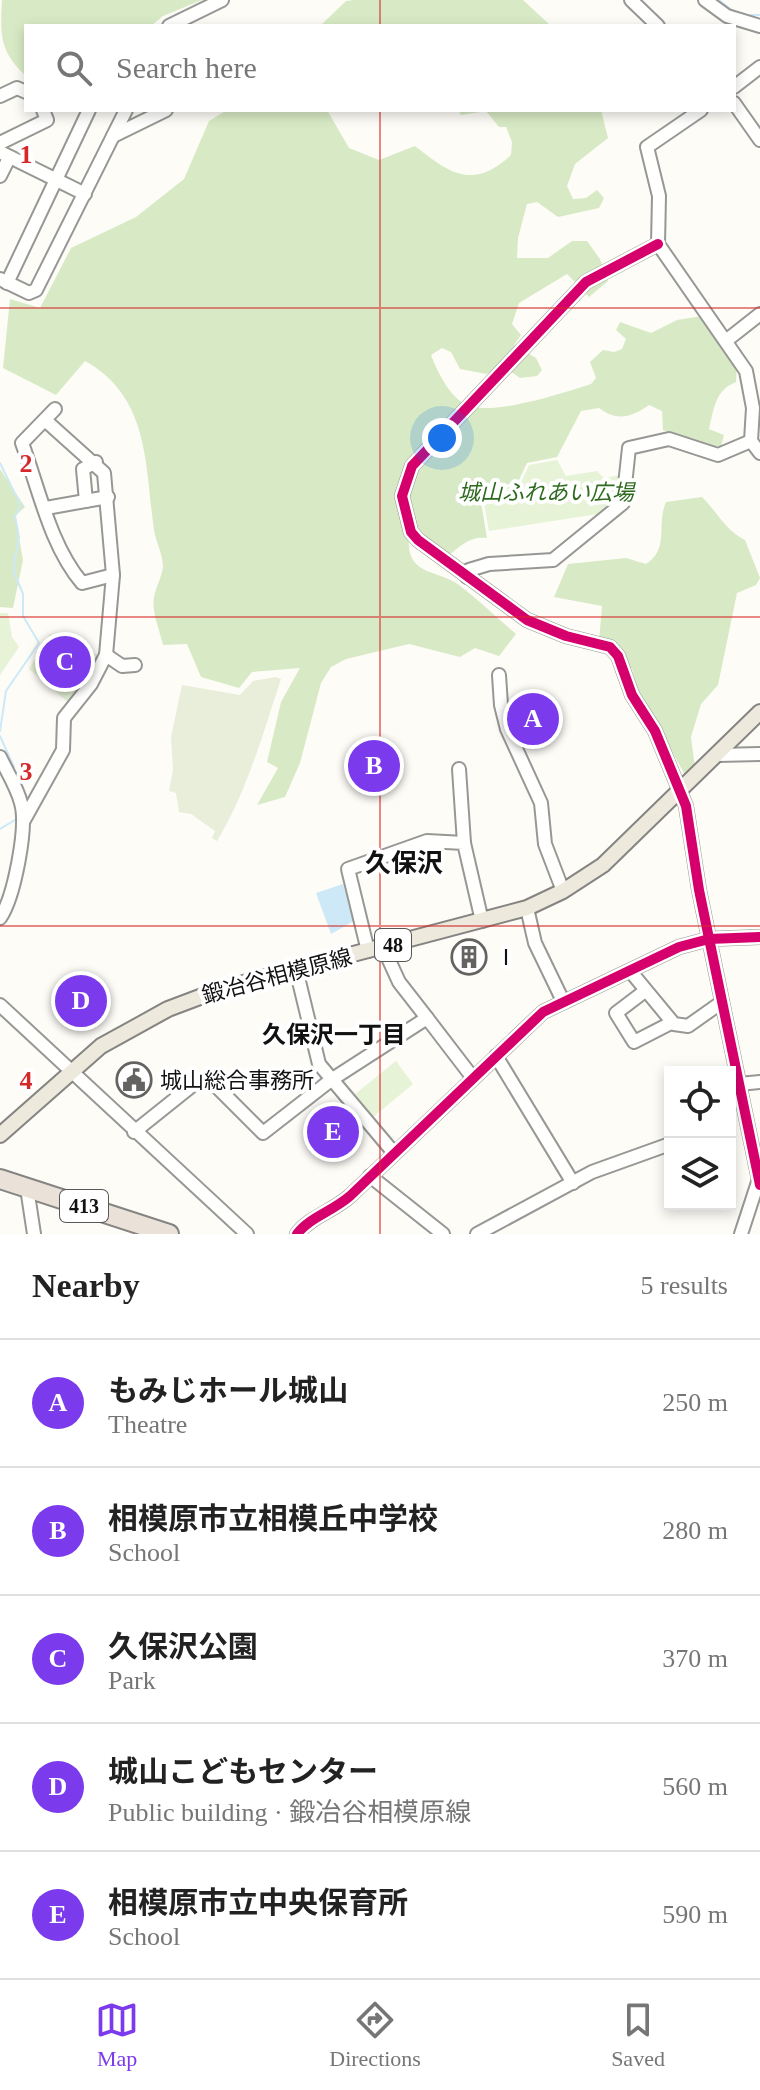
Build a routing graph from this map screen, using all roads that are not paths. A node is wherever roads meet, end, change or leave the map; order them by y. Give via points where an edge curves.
1 (222, 0) edge
2 (631, 0) edge
3 (705, 0) edge
4 (196, 13) junction
5 (173, 24) edge
6 (201, 24) edge
7 (656, 24) edge
8 (760, 26) edge
9 (760, 67) edge
10 (736, 85) edge
11 (24, 91) edge
12 (0, 96) edge
13 (736, 106) edge
14 (44, 112) edge
15 (88, 112) edge
16 (125, 112) edge
17 (162, 112) edge
18 (698, 112) edge
19 (113, 136) junction
20 (760, 140) edge
21 (0, 143) edge
22 (4, 155) edge
23 (0, 176) edge
24 (57, 180) junction
25 (85, 194) junction
26 (658, 244) junction
27 (4, 281) edge
28 (760, 314) edge
29 (727, 340) junction
30 (55, 409) dead end
31 (45, 420) junction
32 (751, 441) junction
33 (760, 453) edge
34 (96, 462) junction
35 (108, 497) junction
36 (86, 501) junction
37 (46, 508) junction
38 (113, 575) junction
39 (467, 577) junction
40 (106, 655) junction
41 (135, 665) dead end
42 (499, 675) dead end
43 (760, 712) edge
44 (760, 754) edge
45 (718, 755) junction
46 (0, 757) edge
47 (459, 769) dead end
48 (682, 790) junction
49 (24, 820) junction
50 (464, 843) junction
51 (563, 891) junction
52 (527, 908) junction
53 (0, 918) edge
54 (482, 921) junction
55 (760, 937) edge
56 (709, 939) junction
57 (375, 949) junction
58 (296, 969) junction
59 (631, 972) junction
60 (645, 991) junction
61 (563, 1001) junction
62 (722, 1002) junction
63 (0, 1005) edge
64 (427, 1018) junction
65 (671, 1023) junction
66 (496, 1056) junction
67 (71, 1070) junction
68 (473, 1078) junction
69 (331, 1080) junction
70 (760, 1082) edge
71 (739, 1084) junction
72 (745, 1116) junction
73 (736, 1120) edge
74 (134, 1132) junction
75 (0, 1135) edge
76 (664, 1146) edge
77 (394, 1153) junction
78 (370, 1176) junction
79 (0, 1179) edge
80 (760, 1182) edge
81 (573, 1183) junction
82 (27, 1188) junction
83 (34, 1234) edge
84 (169, 1234) edge
85 (247, 1234) edge
86 (297, 1234) edge
87 (443, 1234) edge
88 (477, 1234) edge
89 (741, 1234) edge

1 - 4 street
2 - 7 street
3 - 8 street via 727,16
4 - 5 street
4 - 6 street
9 - 10 street
11 - 12 street via 17,88
13 - 20 street
14 - 21 street via 47,120
15 - 24 street
16 - 19 street
17 - 19 street
18 - 26 street via 647,147 659,196
19 - 25 street
22 - 23 street
22 - 24 street
24 - 25 street
24 - 27 street
25 - 27 street via 36,290 29,293
26 - 29 street
26 - 39 street via 586,282 412,466 402,496 411,532
28 - 29 street
29 - 32 street via 751,389
30 - 31 street
31 - 34 street
31 - 37 street via 22,443
32 - 33 street
32 - 39 street via 718,455 669,439 629,448 623,503 553,560 489,564 469,570
34 - 35 street
34 - 36 street via 83,469
35 - 36 street
35 - 38 street
36 - 37 street
37 - 38 street via 63,557 82,583
38 - 40 street
39 - 48 street via 527,620 610,647
40 - 41 street via 122,666
40 - 49 street via 64,718 63,750
42 - 51 street via 507,729 541,803 545,844
43 - 45 main road, 鍛冶谷相模原線 / 48
44 - 45 street
45 - 48 main road, 鍛冶谷相模原線 / 48
46 - 49 street
47 - 50 street
48 - 51 main road, 鍛冶谷相模原線 / 48 via 603,865
48 - 56 street
49 - 53 street via 11,896
50 - 54 street
50 - 57 street via 427,841 348,869
51 - 52 main road, 鍛冶谷相模原線 / 48
52 - 54 main road, 鍛冶谷相模原線 / 48
52 - 61 street via 535,943
54 - 57 main road, 鍛冶谷相模原線 / 48
55 - 56 street
56 - 59 street via 664,953
56 - 62 street
57 - 58 main road, 鍛冶谷相模原線 / 48
57 - 64 street
58 - 67 main road, 鍛冶谷相模原線 / 48 via 168,1009 110,1040
58 - 69 street via 319,1064
59 - 60 street
59 - 61 street
60 - 65 street
60 - 65 street via 616,1013 634,1042
61 - 66 street via 543,1012
62 - 65 street via 688,1026
62 - 71 street
63 - 67 street
64 - 68 street
64 - 69 street
66 - 68 street
66 - 81 street
67 - 74 street
67 - 75 main road, 鍛冶谷相模原線 / 48
68 - 77 street
69 - 74 street via 263,1133 208,1078
69 - 77 street
70 - 71 street
71 - 72 street
72 - 73 street
72 - 80 street
74 - 85 street
76 - 81 street
77 - 78 street
78 - 86 street via 339,1206 306,1223
78 - 87 street
79 - 82 highway, 413
80 - 89 street
81 - 88 street
82 - 83 street
82 - 84 highway, 413

